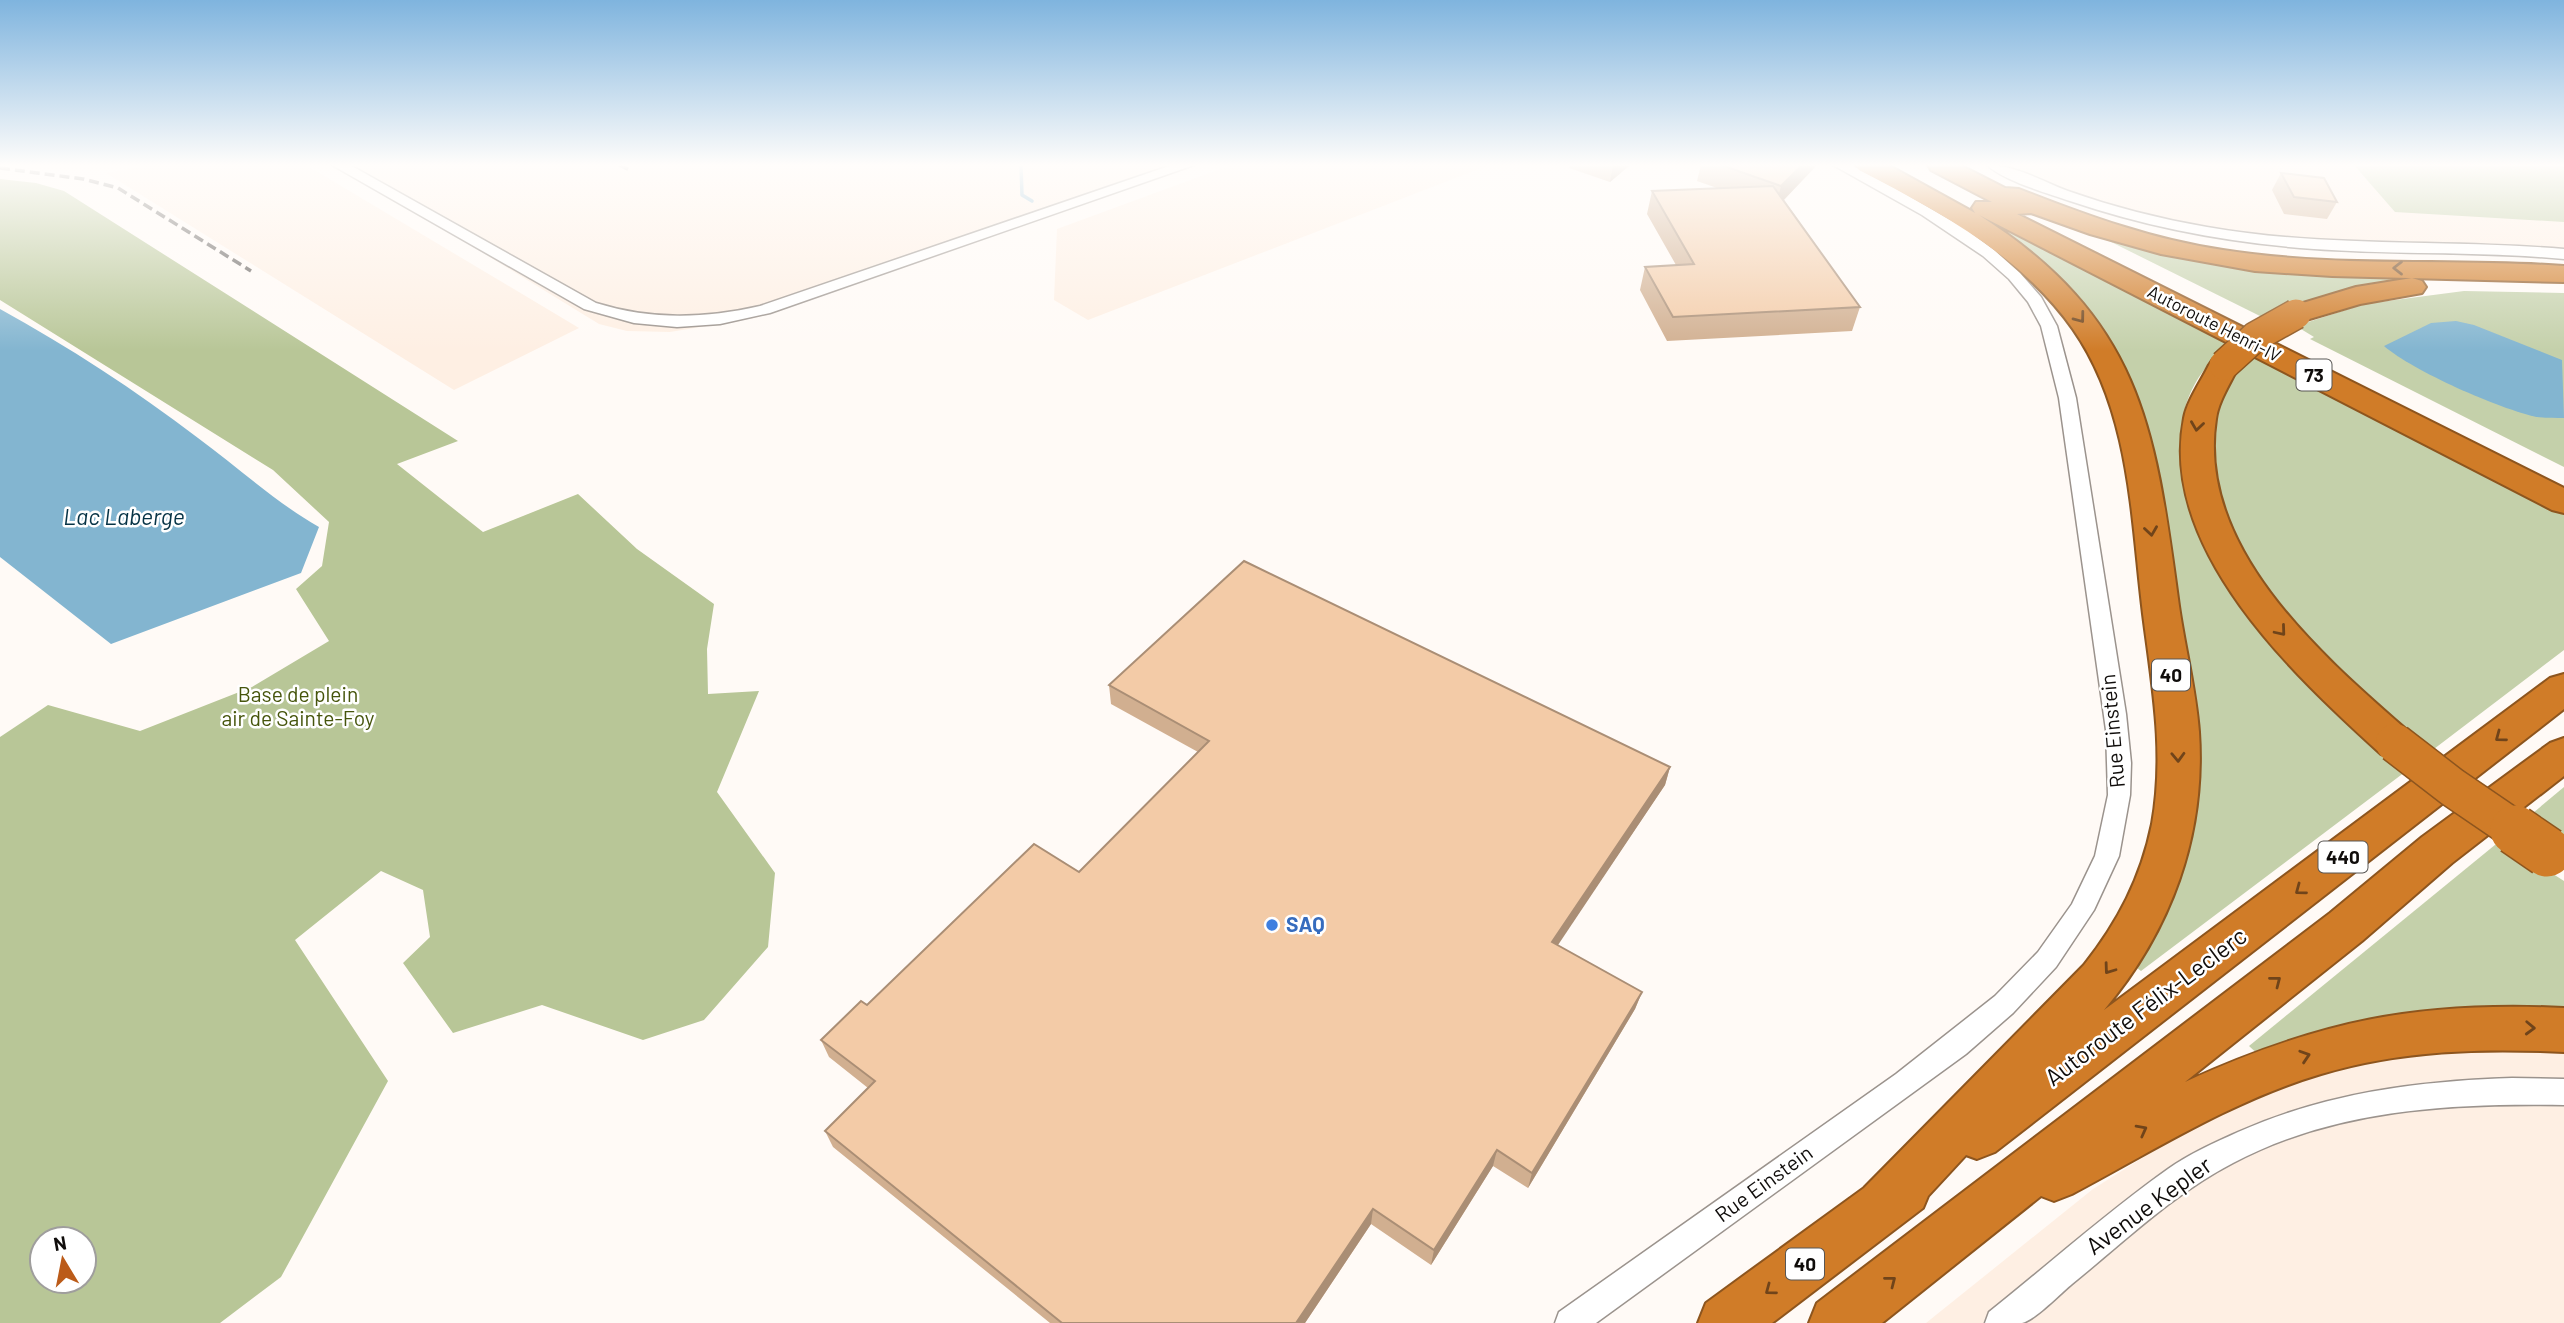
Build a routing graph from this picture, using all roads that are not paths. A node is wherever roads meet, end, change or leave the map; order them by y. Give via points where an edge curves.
1 (449, 227) edge
2 (1007, 227) edge
3 (1946, 227) edge
4 (1978, 227) edge
5 (2009, 227) edge
6 (2024, 227) edge
7 (2063, 227) edge
8 (2093, 227) edge
9 (2186, 227) edge
10 (2564, 254) edge
11 (2564, 274) edge
12 (2564, 286) edge
13 (2190, 311) junction
14 (2564, 479) edge
15 (2564, 502) edge
16 (2561, 690) edge
17 (2564, 754) edge
18 (2556, 858) edge
19 (2564, 1030) edge
20 (2564, 1092) edge
21 (1883, 1205) junction
22 (1973, 1217) junction
23 (1570, 1323) edge
24 (1726, 1323) edge
25 (1837, 1323) edge
26 (2000, 1323) edge

1 - 2 street via 590,306 650,322 723,319 764,310
3 - 23 street, Rue Einstein via 1979,246 2017,278 2049,324 2067,403 2117,726 2119,794 2104,862 2085,904 2056,949 2009,1001 1933,1063
4 -> 21 highway, 40 via 2011,249 2069,304 2105,355 2128,412 2140,458 2174,701 2179,764 2175,815 2144,916 2100,982
5 - 13 highway
6 - 13 highway, Autoroute Henri-IV / 73
7 - 14 highway, Autoroute Henri-IV
11 -> 8 highway via 2304,267 2202,256
9 - 10 street via 2283,242
12 -> 18 highway, bridge via 2424,286 2356,296 2297,314 2255,337 2224,365 2203,401 2195,446 2201,489 2217,533 2252,595 2285,636 2343,698 2395,743
13 - 15 highway, Autoroute Henri-IV / 73
16 -> 21 highway, Autoroute Félix-Leclerc / 440
22 -> 17 highway
22 -> 19 highway via 2213,1093 2300,1058 2362,1041 2427,1031
20 - 26 street, Avenue Kepler via 2473,1091 2389,1099 2324,1112 2261,1134 2170,1184
21 -> 24 highway, Autoroute Félix-Leclerc / 40
25 -> 22 highway

